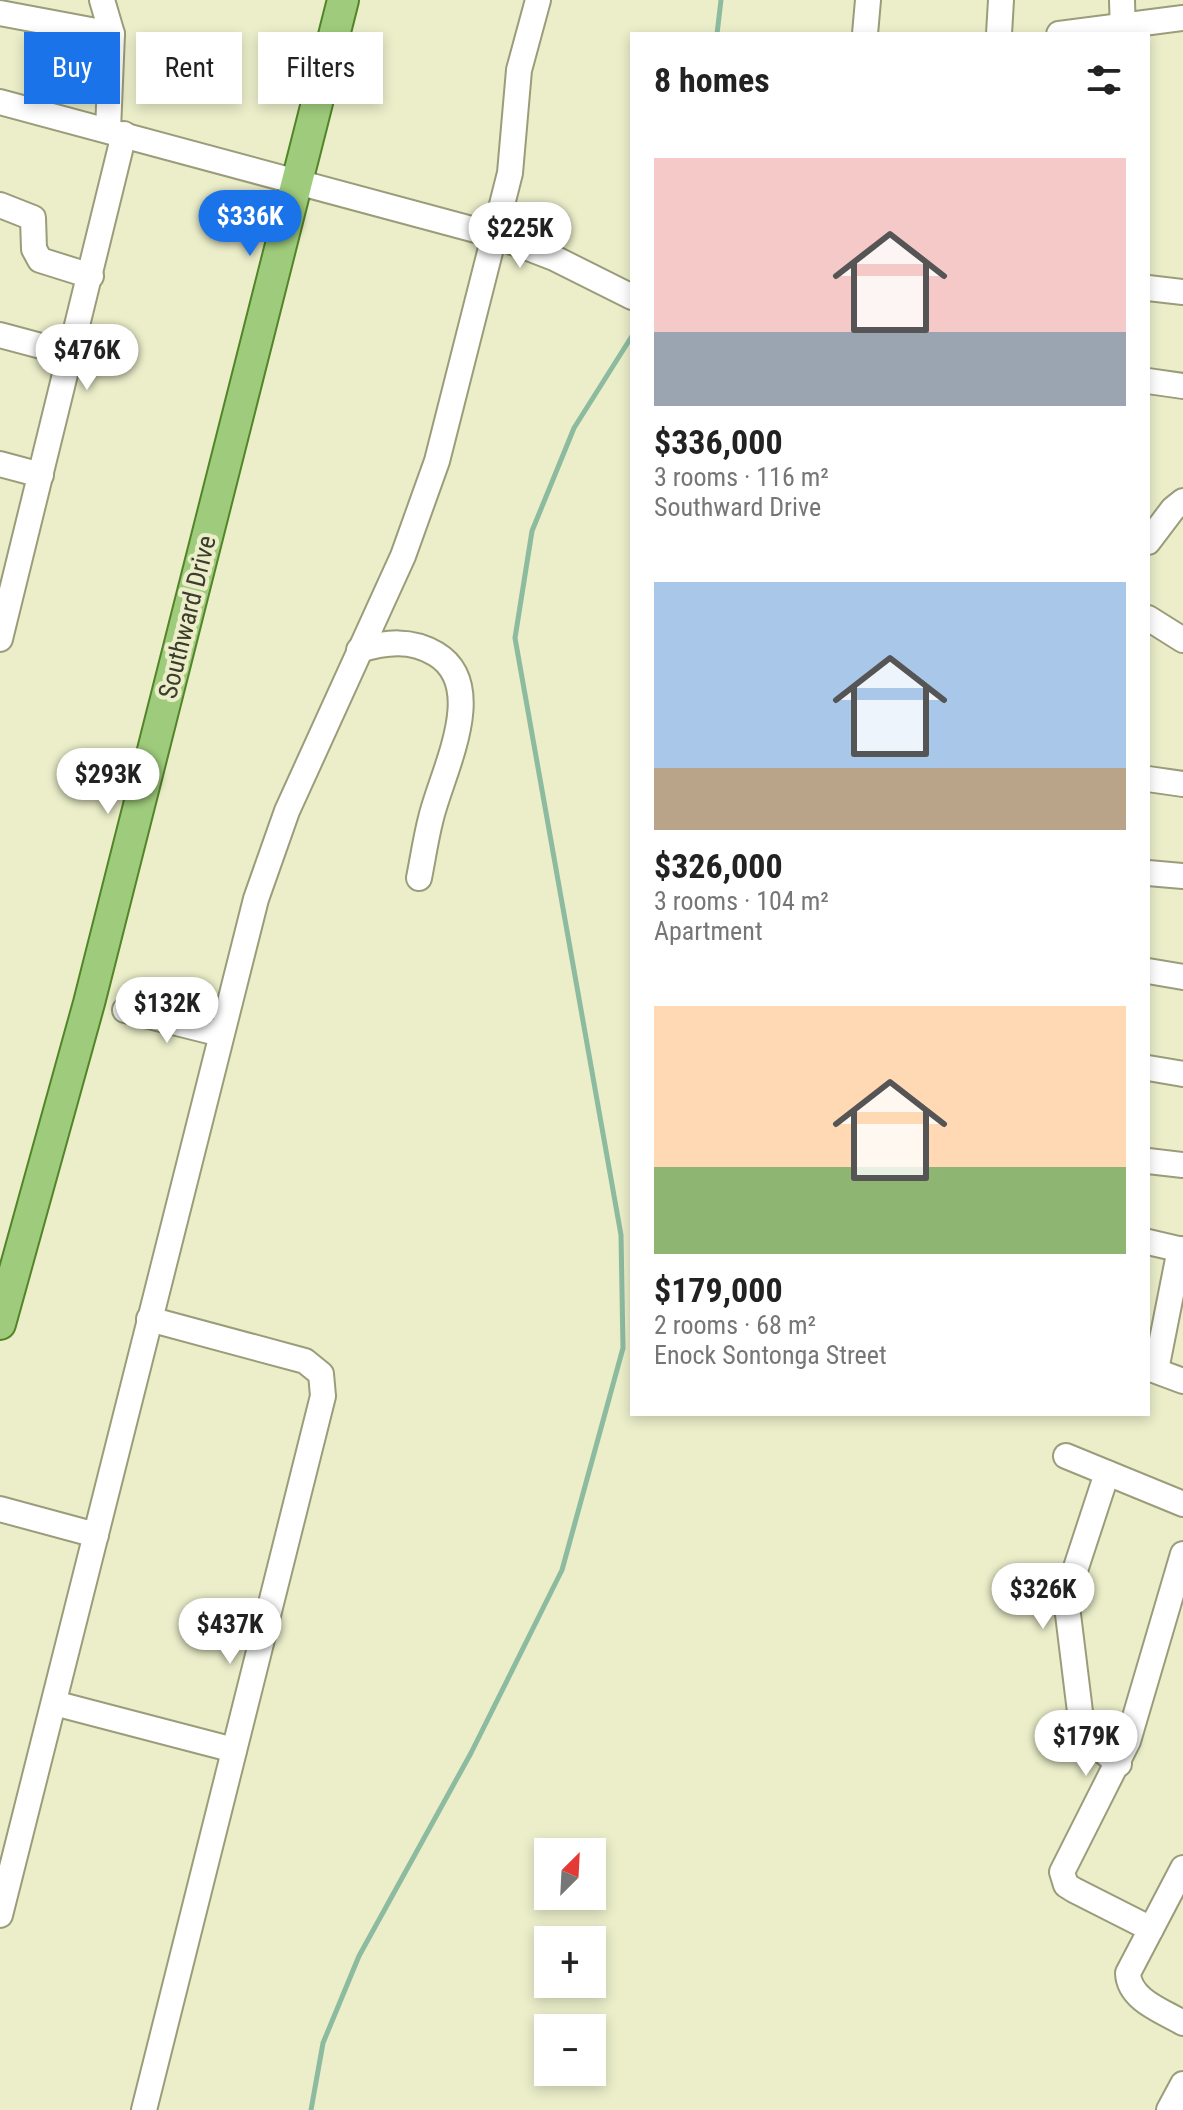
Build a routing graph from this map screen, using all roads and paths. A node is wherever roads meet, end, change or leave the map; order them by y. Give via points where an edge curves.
1 (102, 0) edge
2 (343, 0) edge
3 (538, 0) edge
4 (868, 0) edge
5 (1001, 0) edge
6 (1122, 0) edge
7 (0, 13) edge
8 (1183, 18) edge
9 (1123, 30) edge
10 (101, 32) edge
11 (111, 32) edge
12 (865, 32) edge
13 (999, 32) edge
14 (1091, 32) edge
15 (0, 102) edge
16 (115, 104) edge
17 (116, 132) junction
18 (297, 180) junction
19 (0, 205) edge
20 (494, 235) junction
21 (91, 276) junction
22 (1150, 288) edge
23 (1183, 292) edge
24 (630, 296) edge
25 (0, 335) edge
26 (71, 354) junction
27 (1150, 381) edge
28 (1183, 386) edge
29 (0, 464) edge
30 (41, 475) junction
31 (1183, 501) edge
32 (1150, 540) edge
33 (6, 592) edge
34 (1150, 619) edge
35 (0, 639) edge
36 (1183, 640) edge
37 (359, 650) junction
38 (1150, 779) edge
39 (1183, 784) edge
40 (1150, 873) edge
41 (1183, 876) edge
42 (419, 878) dead end
43 (1150, 971) edge
44 (1183, 977) edge
45 (125, 1010) dead end
46 (221, 1034) junction
47 (1150, 1068) edge
48 (1183, 1074) edge
49 (1150, 1161) edge
50 (1183, 1165) edge
51 (1150, 1242) edge
52 (1182, 1250) edge
53 (4, 1294) edge
54 (149, 1319) junction
55 (0, 1324) edge
56 (1152, 1369) edge
57 (1183, 1381) edge
58 (1066, 1456) dead end
59 (1107, 1473) junction
60 (1183, 1504) edge
61 (0, 1509) edge
62 (96, 1535) junction
63 (1183, 1554) edge
64 (54, 1703) junction
65 (234, 1750) junction
66 (1119, 1764) junction
67 (1183, 1868) edge
68 (0, 1915) edge
69 (1151, 1929) junction
70 (1183, 2023) edge
71 (1183, 2084) edge
72 (144, 2110) edge
73 (1169, 2110) edge

1 - 11 street
2 - 18 main road, Southward Drive
3 - 20 street via 519,70 514,146
4 - 12 street
5 - 13 street
6 - 9 street
7 - 10 street
8 - 9 street
9 - 14 street
15 - 17 street
16 - 17 street
17 - 18 street
17 - 21 street
18 - 20 street
18 - 53 main road, Southward Drive via 89,1003
19 - 21 street via 33,218 34,249 40,260
20 - 24 street
20 - 37 street via 424,501
21 - 26 street
22 - 23 street
25 - 26 street
26 - 30 street
27 - 28 street
29 - 30 street
30 - 33 street
31 - 32 street
33 - 35 street
34 - 36 street
37 - 42 street via 385,643 421,645 450,663 460,687 449,767 431,815
37 - 46 street via 287,811
38 - 39 street
40 - 41 street
43 - 44 street
45 - 46 street
46 - 54 street
47 - 48 street
49 - 50 street
51 - 52 street
52 - 56 street
53 - 55 main road, Southward Drive
54 - 62 street
54 - 65 street via 305,1361 321,1374 323,1396
56 - 57 street
58 - 59 street
59 - 60 street
59 - 66 street via 1069,1585 1065,1613 1082,1728
61 - 62 street
62 - 64 street
63 - 66 street
64 - 65 street
64 - 68 street
65 - 72 street
66 - 69 street via 1062,1877 1074,1890
67 - 69 street
69 - 70 street via 1128,1981 1137,1995
71 - 73 street

